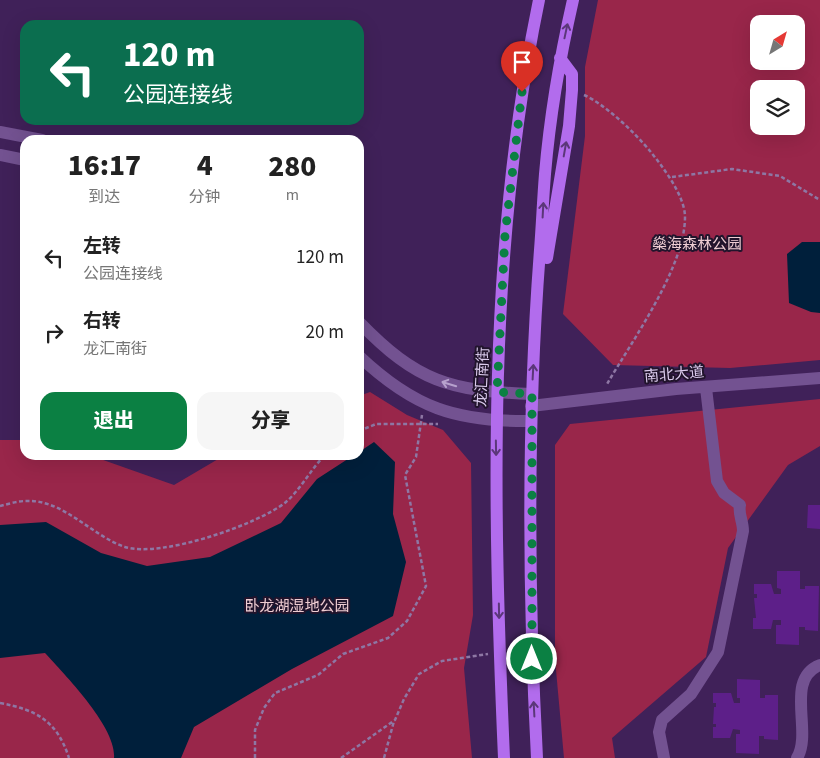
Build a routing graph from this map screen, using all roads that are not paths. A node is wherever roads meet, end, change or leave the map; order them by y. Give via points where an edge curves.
1 (539, 0) edge
2 (573, 0) edge
3 (560, 58) junction
4 (0, 132) edge
5 (20, 136) edge
6 (0, 155) edge
7 (20, 159) edge
8 (535, 317) junction
9 (364, 327) edge
10 (364, 361) edge
11 (820, 378) edge
12 (706, 388) junction
13 (497, 392) junction
14 (532, 400) junction
15 (531, 421) junction
16 (496, 422) junction
17 (820, 665) edge
18 (807, 675) junction
19 (820, 678) edge
20 (504, 758) edge
21 (536, 758) edge
22 (664, 758) edge
23 (797, 758) edge

1 - 13 main road, 龙汇南街 via 512,166
3 -> 2 main road
8 -> 3 main road via 545,172
8 -> 3 main road via 569,126 572,74
4 - 5 street
6 - 7 street
14 -> 8 main road
13 -> 9 street, 南北大道 via 452,386 423,375 392,355
10 - 16 street via 410,398 445,412
11 - 12 street, 南北大道
12 - 14 street, 南北大道 via 598,399
12 - 22 street via 717,481 724,492 740,505 743,531 718,652 690,694 662,720 659,732
13 - 14 street, 南北大道
13 - 16 main road, 龙汇南街
14 - 15 main road
15 - 16 street
21 -> 15 main road via 532,659
16 -> 20 main road, 龙汇南街
17 - 18 street
18 - 19 street via 811,673
18 - 23 street via 802,684 802,742

